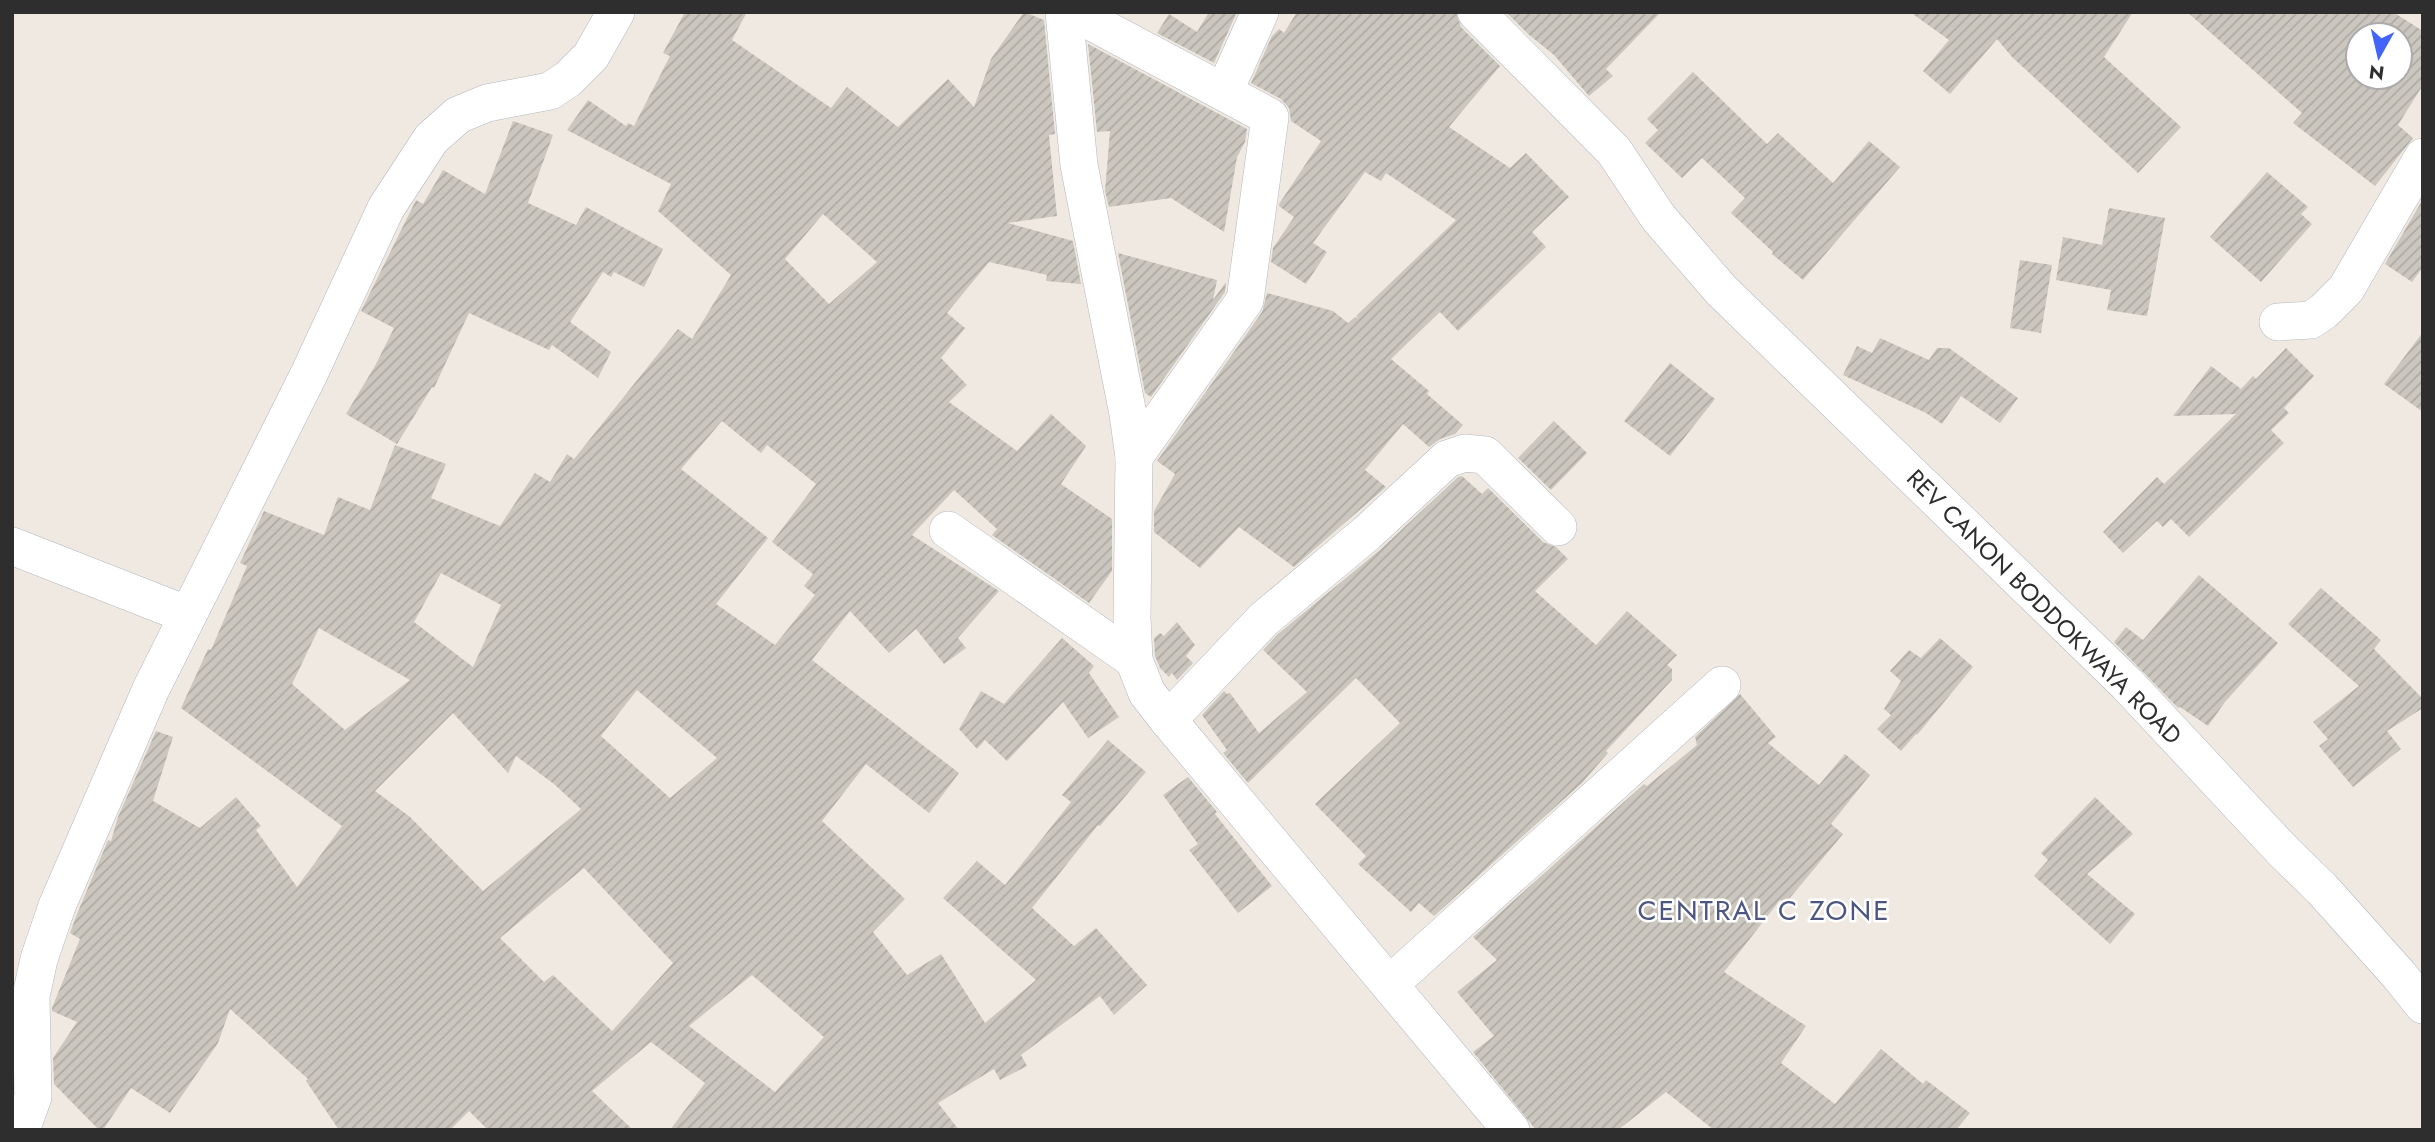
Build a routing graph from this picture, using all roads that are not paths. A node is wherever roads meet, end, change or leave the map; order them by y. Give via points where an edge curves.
1 (616, 12) edge
2 (1064, 12) edge
3 (1073, 12) edge
4 (1260, 12) edge
5 (1476, 12) edge
6 (1224, 92) junction
7 (2423, 157) edge
8 (2278, 322) dead end
9 (1134, 457) junction
10 (1558, 527) dead end
11 (948, 530) dead end
12 (12, 546) edge
13 (188, 615) junction
14 (1134, 660) junction
15 (1722, 685) dead end
16 (1168, 720) junction
17 (1391, 984) junction
18 (2423, 1005) edge
19 (21, 1130) edge
20 (1511, 1130) edge

1 - 13 street via 591,57 568,79 550,91 487,103 458,115 431,139 386,208
2 - 9 street via 1079,165
3 - 6 street
4 - 6 street
5 - 18 street, REV CANON BODDOKWAYA ROAD via 1614,151 1658,217 1721,290 2127,684 2322,889
6 - 9 street via 1270,117 1245,300
7 - 8 street via 2346,289 2311,320
9 - 14 street
10 - 16 street via 1485,455 1465,453 1447,459 1264,619
11 - 14 street
12 - 13 street
13 - 19 street via 68,880 38,959 31,996 33,1097
14 - 16 street via 1147,693
15 - 17 street
16 - 17 street
17 - 20 street

